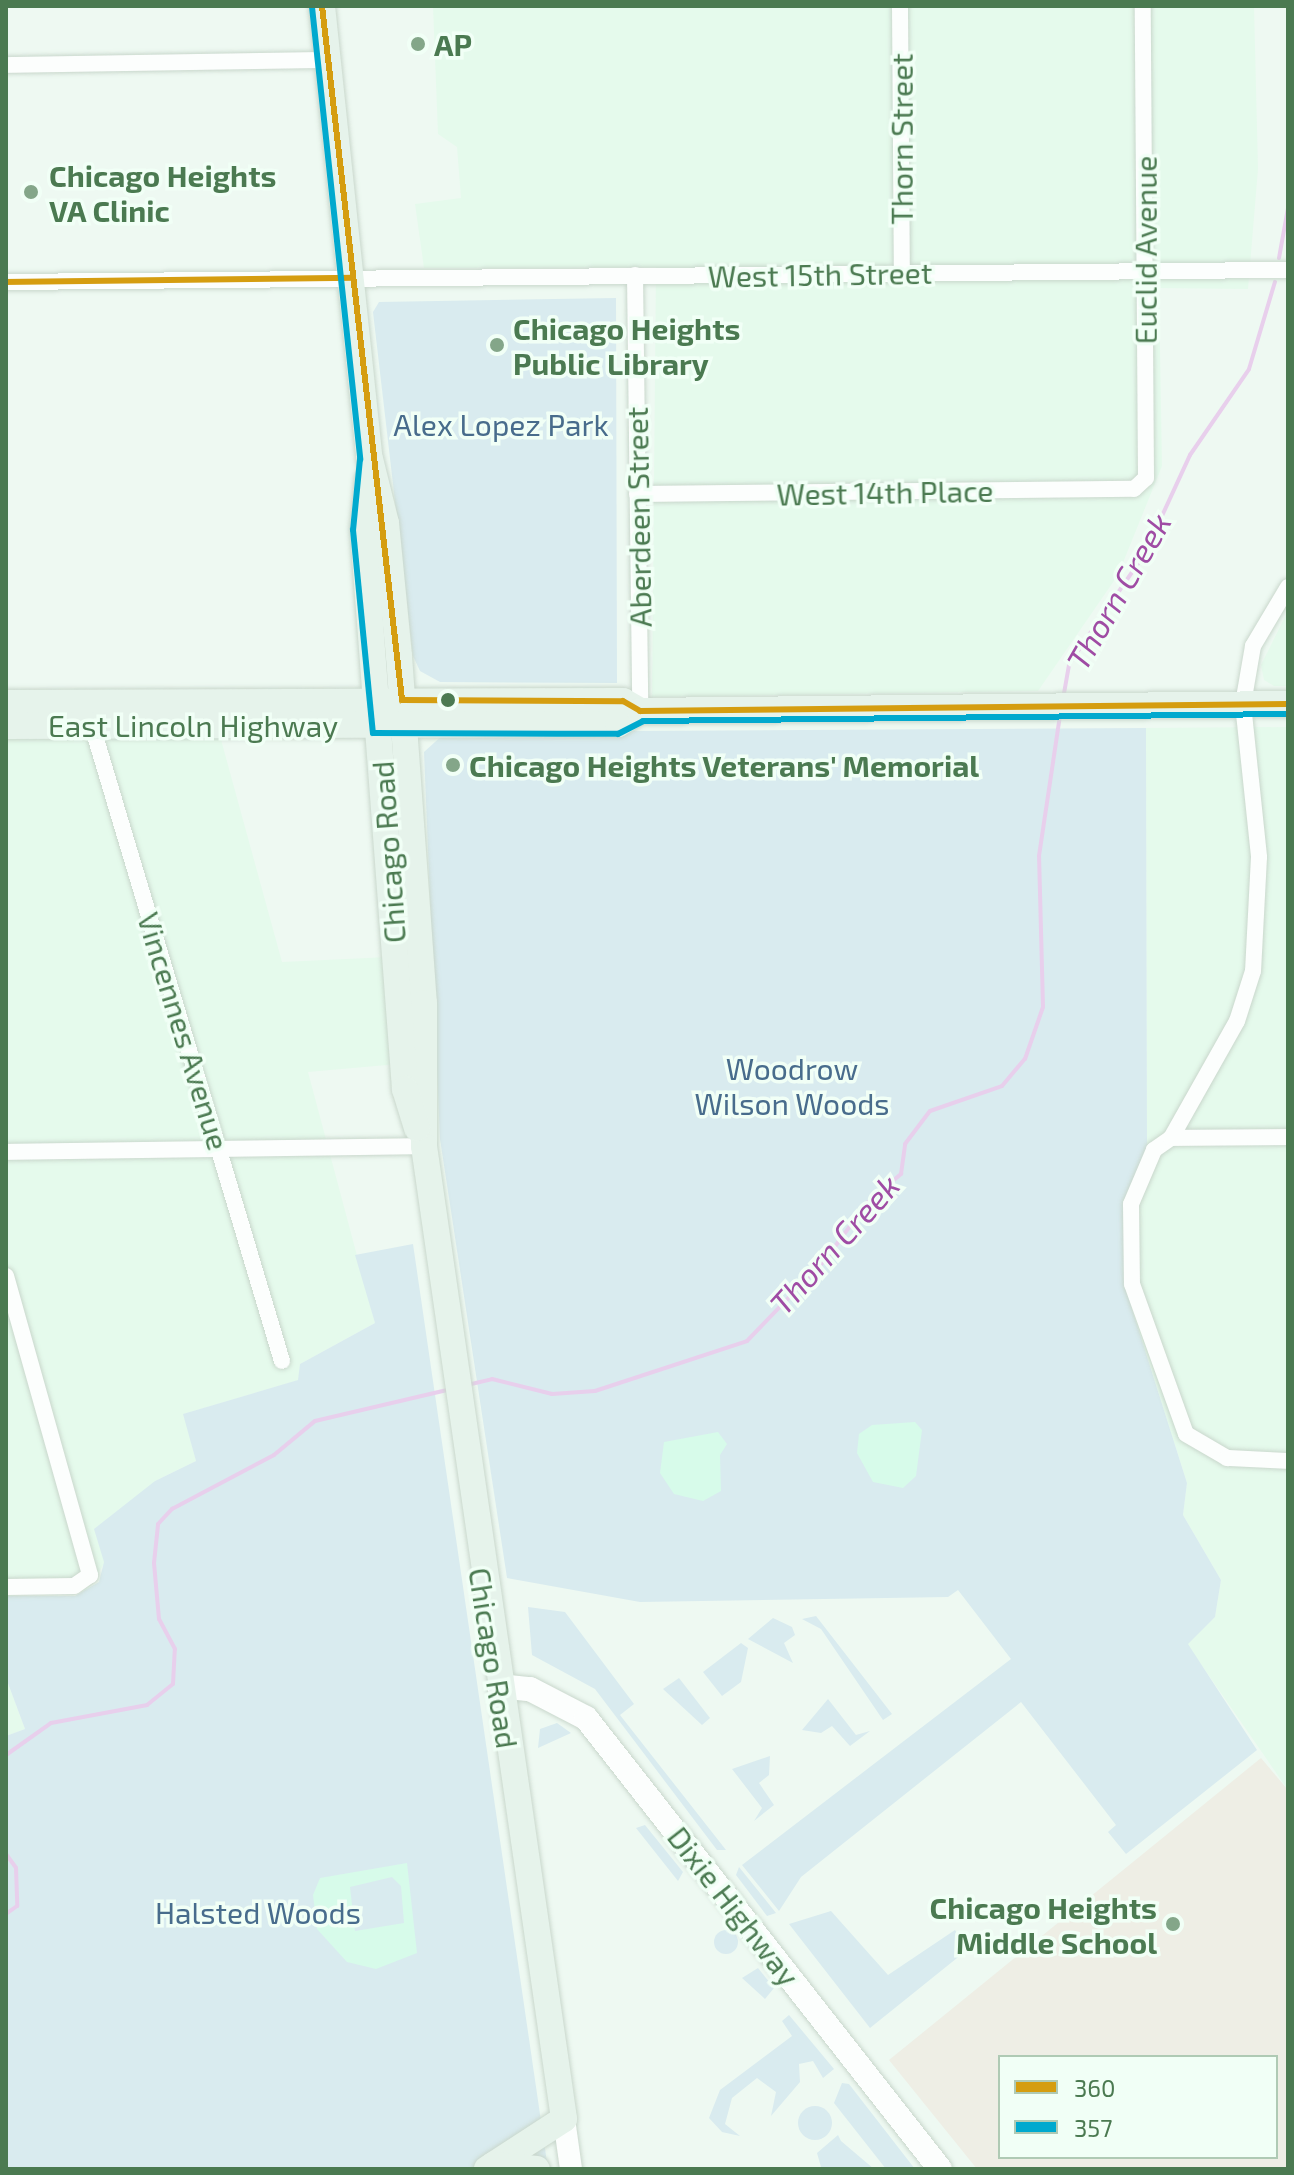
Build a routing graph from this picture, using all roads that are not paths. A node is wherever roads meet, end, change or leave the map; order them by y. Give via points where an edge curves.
1 (322, 6) edge
2 (900, 6) edge
3 (1143, 6) edge
4 (328, 60) junction
5 (6, 65) edge
6 (1288, 270) edge
7 (1145, 271) junction
8 (902, 273) junction
9 (635, 275) junction
10 (352, 278) junction
11 (6, 282) edge
12 (1134, 489) joint
13 (637, 494) junction
14 (1288, 587) edge
15 (6, 703) edge
16 (1243, 704) junction
17 (1288, 704) edge
18 (640, 711) junction
19 (391, 712) junction
20 (88, 713) junction
21 (6, 726) edge
22 (1288, 1137) edge
23 (1171, 1138) junction
24 (424, 1146) junction
25 (219, 1151) junction
26 (6, 1152) edge
27 (6, 1276) edge
28 (282, 1361) dead end
29 (1288, 1461) edge
30 (6, 1587) edge
31 (499, 1686) junction
32 (564, 2119) junction
33 (490, 2167) edge
34 (537, 2169) edge
35 (571, 2169) edge
36 (940, 2169) edge

1 - 4 main road, Chicago Road
2 - 8 street, Thorn Street
3 - 7 street, Euclid Avenue
4 - 5 street
4 - 10 main road, Chicago Road
6 - 7 street, West 15th Street
7 - 8 street, West 15th Street
7 - 12 street, Euclid Avenue via 1146,478
8 - 9 street, West 15th Street
9 - 10 street, West 15th Street
9 - 13 street, Aberdeen Street
10 - 11 street, West 15th Street
10 - 19 main road, Chicago Road via 370,459 363,529
12 - 13 street, West 14th Place
13 - 18 street, Aberdeen Street
14 - 16 street via 1253,646
15 - 20 main road, East Lincoln Highway
16 - 17 main road, East Lincoln Highway
16 - 18 main road, East Lincoln Highway
16 - 23 street via 1259,857 1253,971 1237,1021
18 - 19 main road, East Lincoln Highway via 618,724
19 - 20 main road, East Lincoln Highway
19 - 24 main road, Chicago Road via 405,1089
20 - 21 main road, East Lincoln Highway
20 - 25 street, Vincennes Avenue
22 - 23 street
23 - 29 street via 1154,1150 1131,1204 1132,1284 1186,1434 1227,1458
24 - 25 street
24 - 31 main road, Chicago Road via 457,1415
25 - 26 street
25 - 28 street, Vincennes Avenue
27 - 30 street via 90,1581
31 - 32 main road, Chicago Road
31 - 36 main road, Dixie Highway via 540,1692 586,1718
32 - 33 main road
32 - 35 street, Chicago Road
33 - 34 main road

